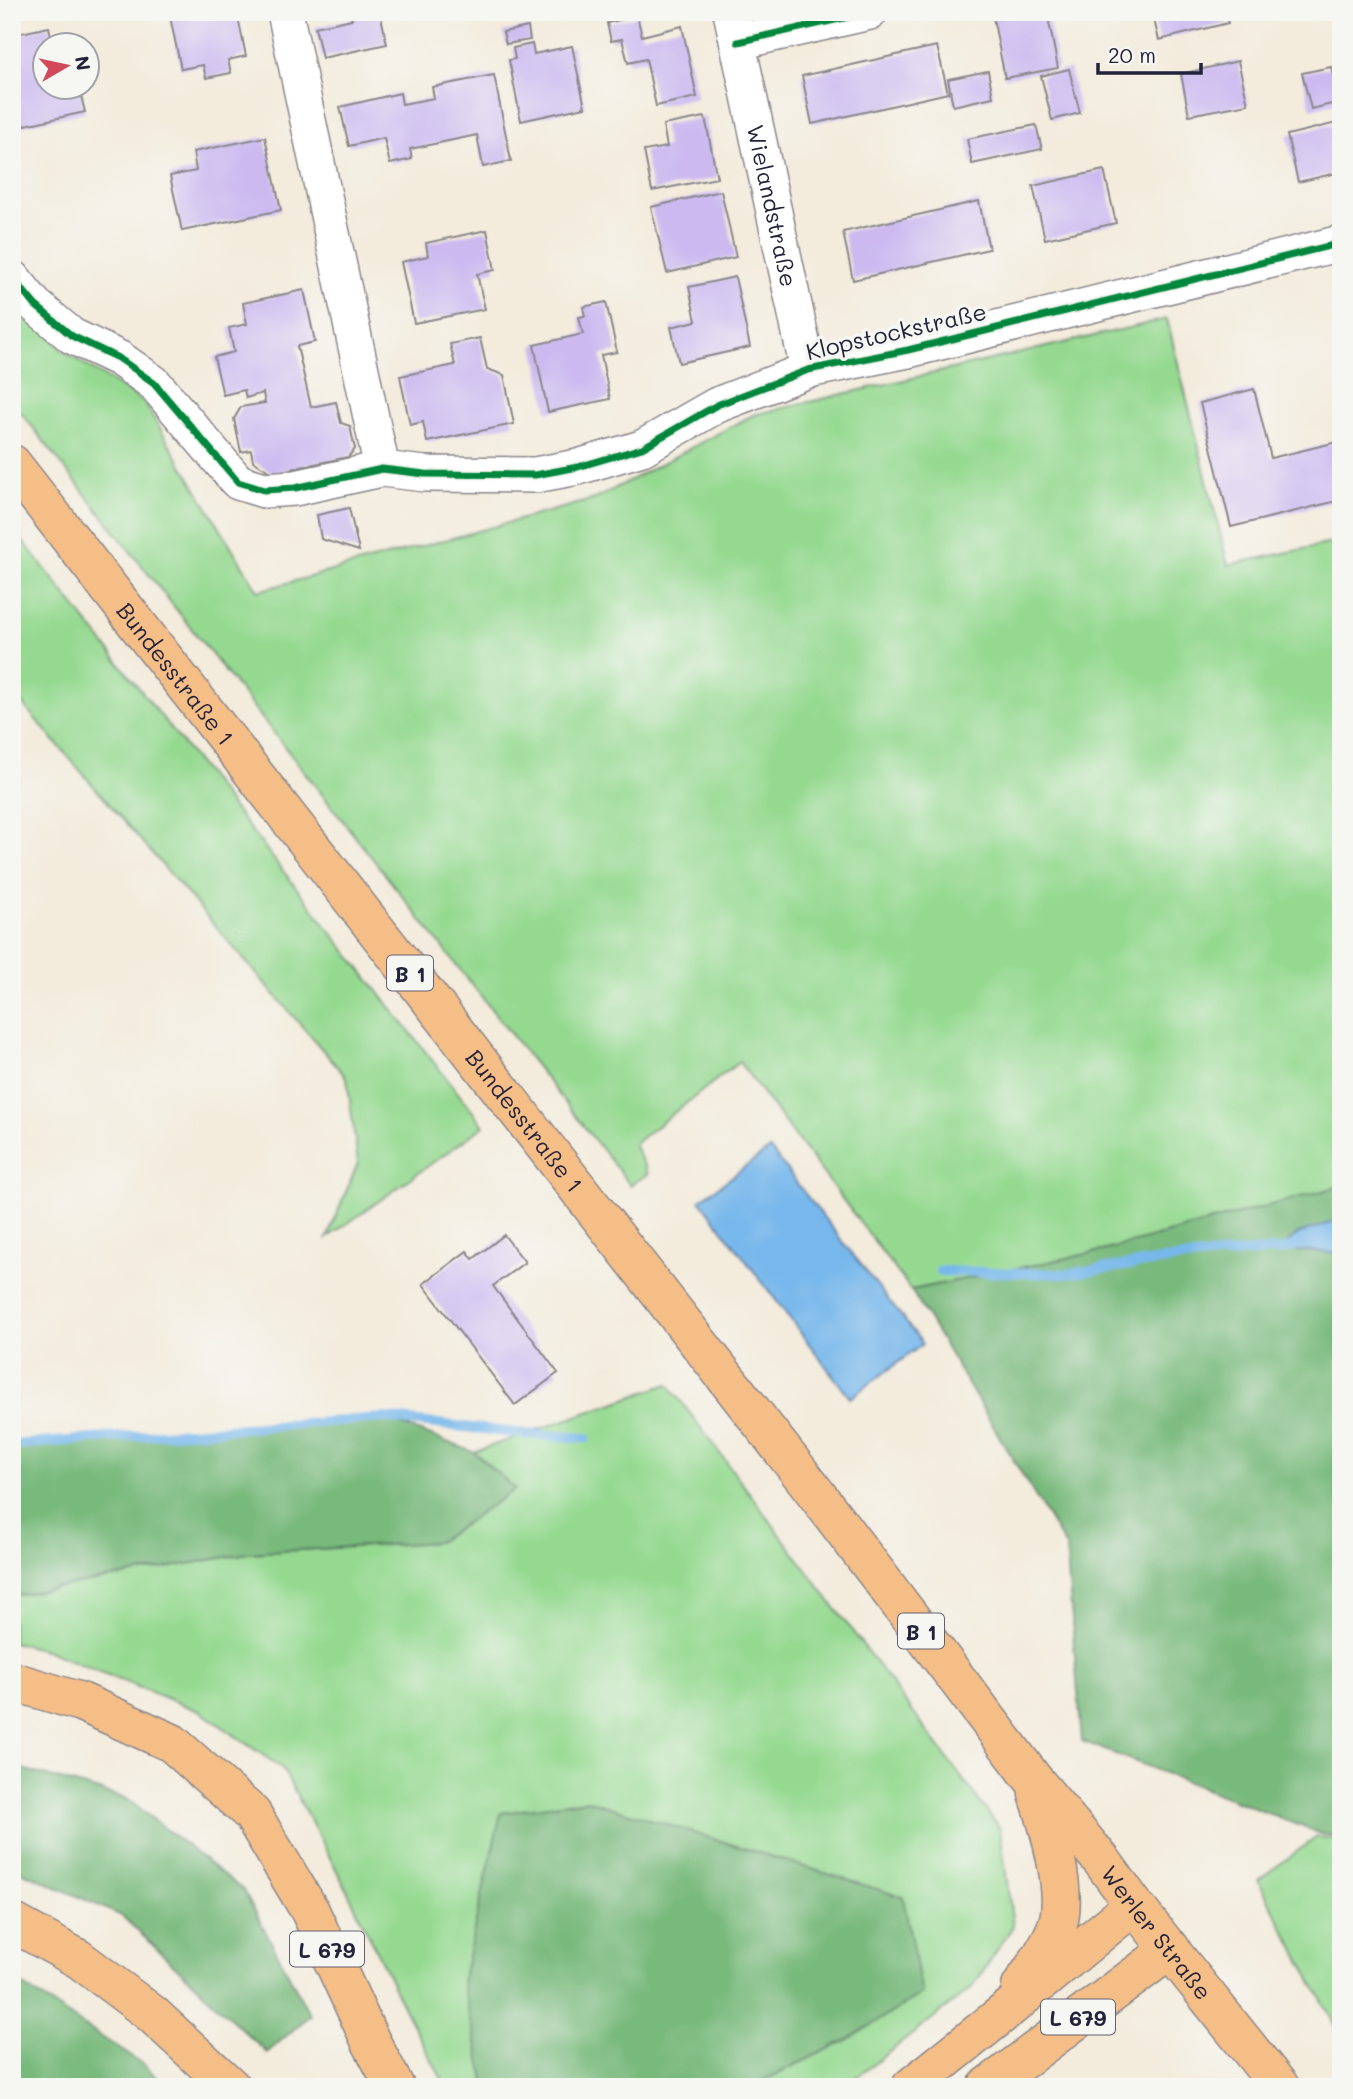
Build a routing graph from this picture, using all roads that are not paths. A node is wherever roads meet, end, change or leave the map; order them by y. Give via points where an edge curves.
1 (285, 12) edge
2 (870, 12) edge
3 (734, 27) edge
4 (1341, 243) edge
5 (12, 277) edge
6 (808, 370) junction
7 (12, 464) edge
8 (382, 469) junction
9 (12, 1681) edge
10 (1033, 1779) junction
11 (1135, 1905) junction
12 (12, 1922) edge
13 (1171, 1949) junction
14 (1006, 2011) junction
15 (231, 2087) edge
16 (395, 2087) edge
17 (911, 2087) edge
18 (987, 2087) edge
19 (1280, 2087) edge

1 - 8 street
2 - 3 street, Wielandstraße
3 - 6 street, Wielandstraße
4 - 6 street, Klopstockstraße via 908,350
5 - 8 street, Klopstockstraße via 35,305 72,336 120,359 154,383 238,482 264,490 295,488
6 - 8 street, Klopstockstraße via 717,405 642,448 578,467 535,475
7 - 10 main road, Bundesstraße 1 / B 1 via 808,1483
9 - 16 main road, L 679 via 81,1702 172,1743 252,1814 310,1911
10 - 11 main road, Werler Straße / B 1
10 - 14 main road, B 1 via 1050,1829 1060,1890 1058,1925
11 - 13 main road, Werler Straße / B 1
11 - 14 main road, L 679
12 - 15 main road via 79,1959 152,2014
13 - 18 main road, L 679
13 - 19 main road, Werler Straße / B 1
14 - 17 main road, L 679

